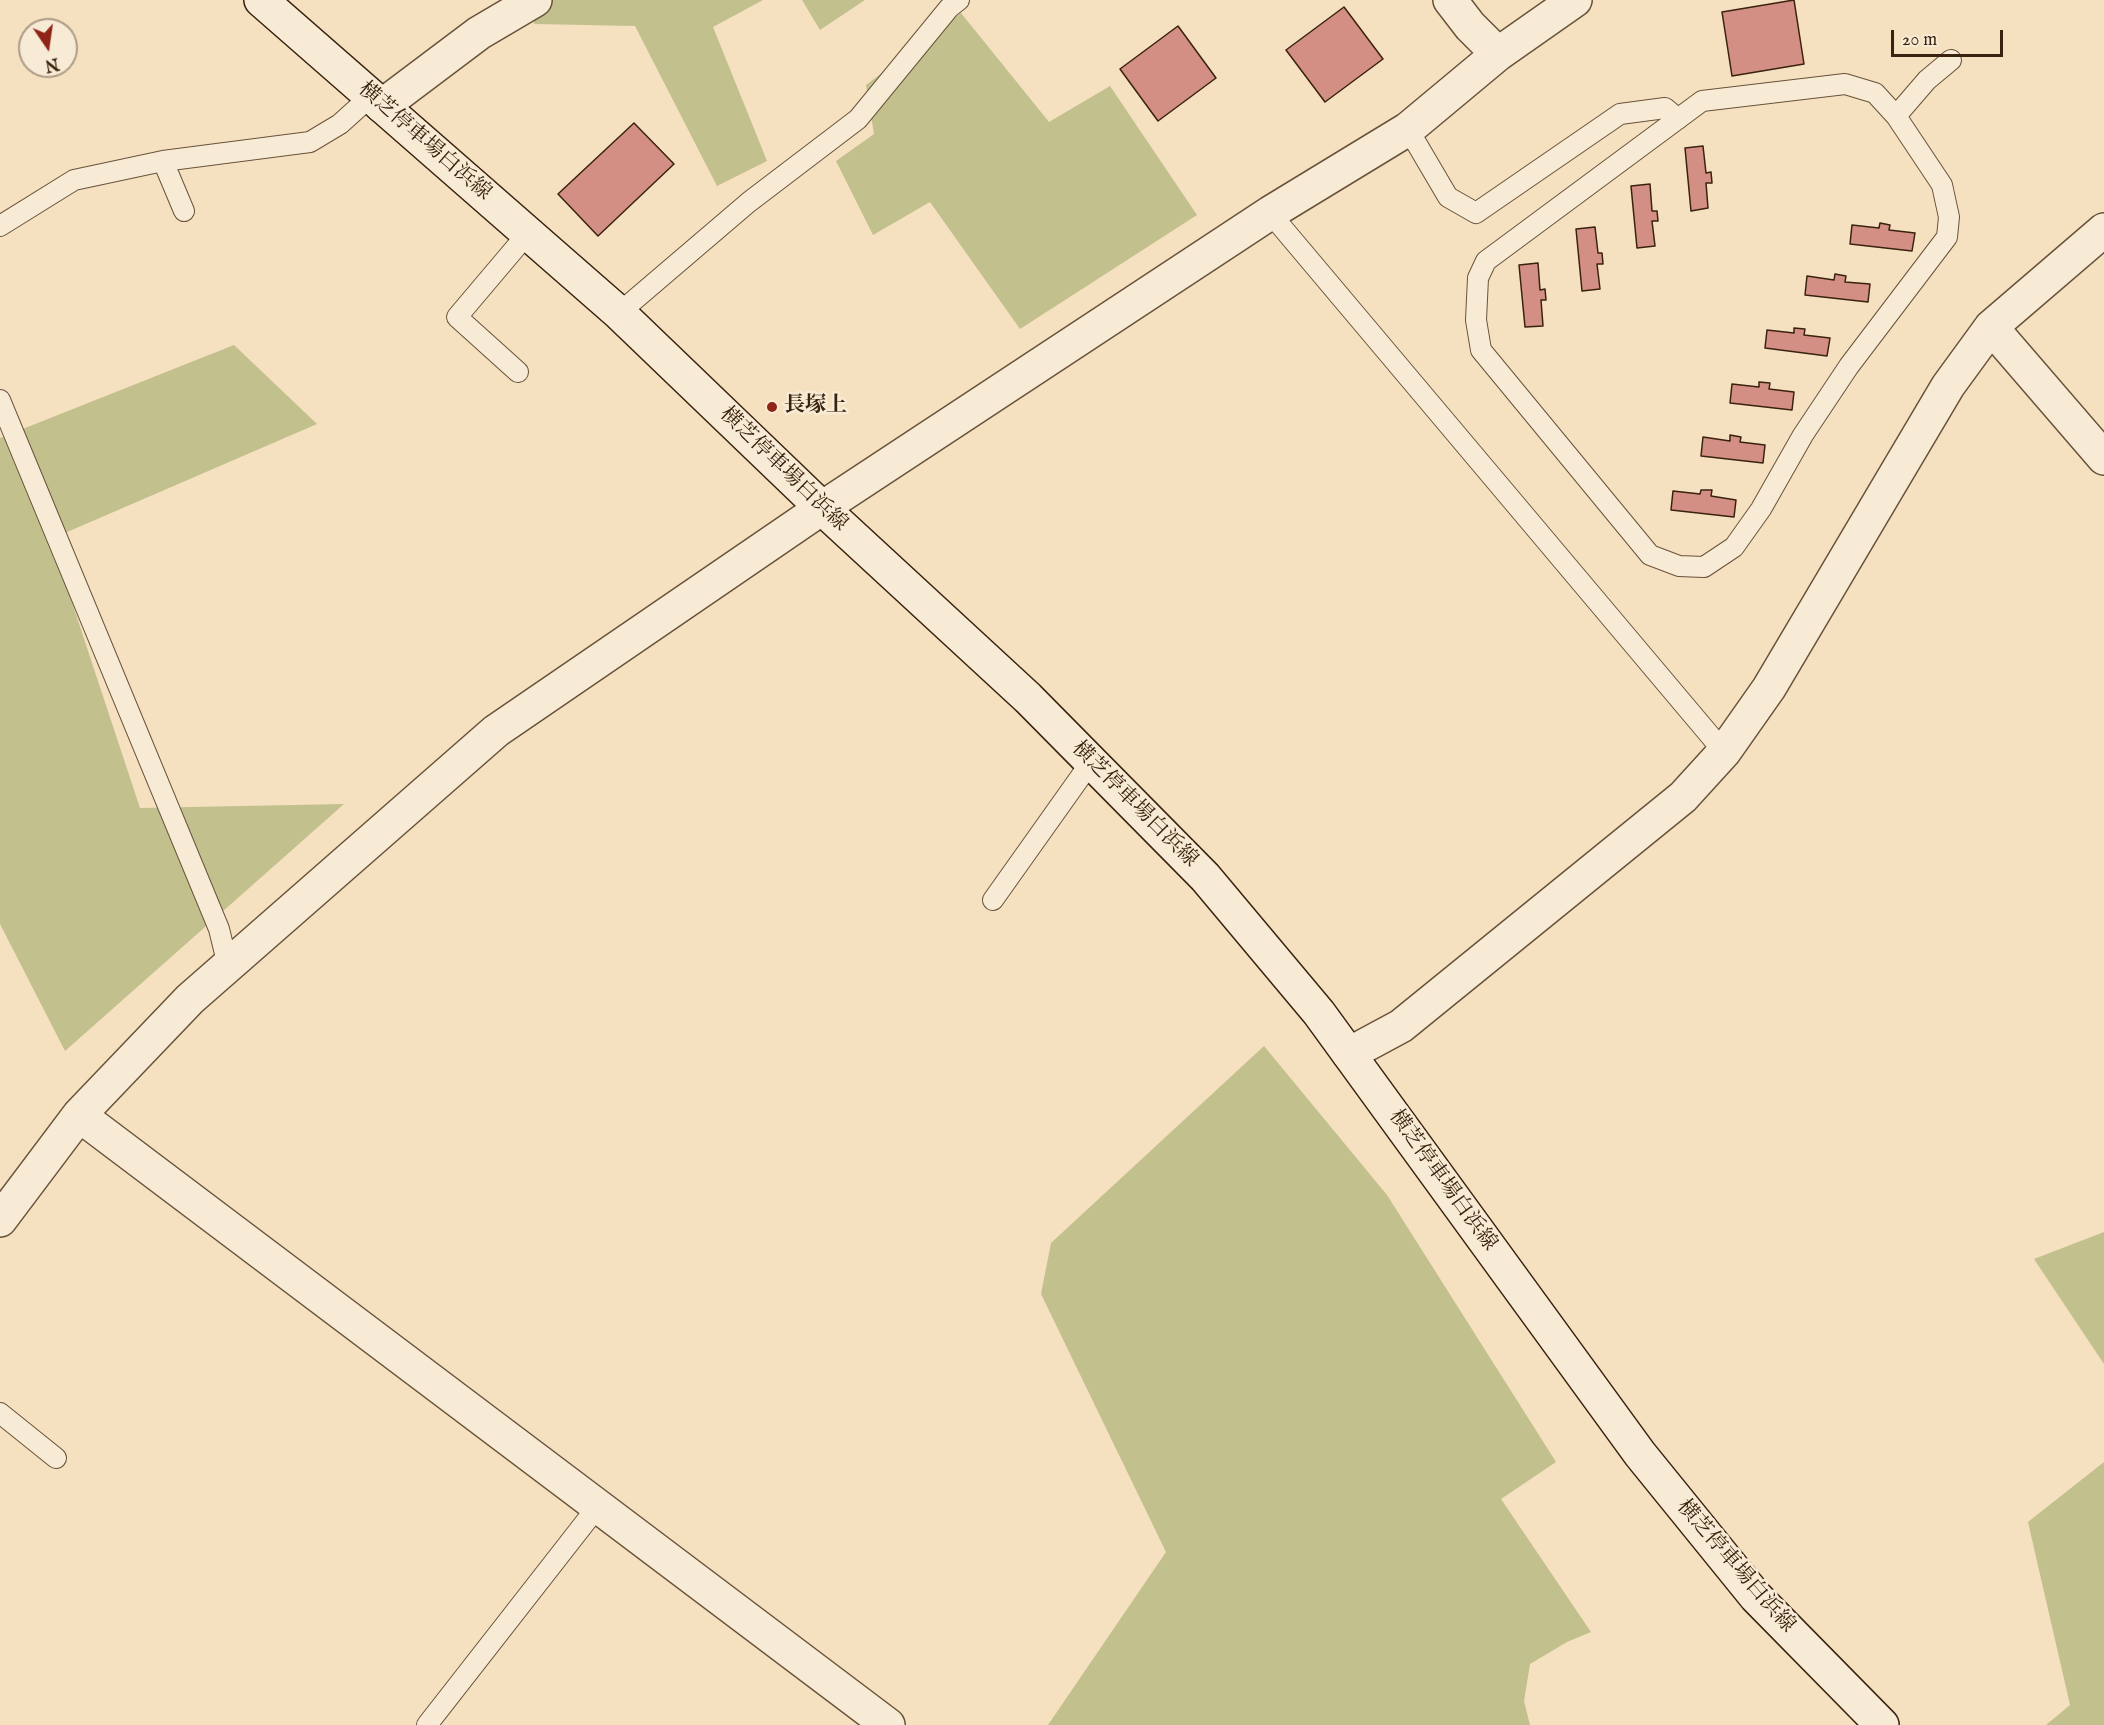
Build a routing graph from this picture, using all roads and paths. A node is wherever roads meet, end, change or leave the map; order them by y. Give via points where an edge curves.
1 (261, 0) edge
2 (535, 0) edge
3 (958, 0) edge
4 (1450, 0) edge
5 (1575, 0) edge
6 (1474, 13) edge
7 (1498, 54) junction
8 (1951, 60) dead end
9 (377, 101) junction
10 (1896, 116) junction
11 (1678, 119) junction
12 (1408, 129) junction
13 (163, 161) junction
14 (184, 211) dead end
15 (1270, 213) junction
16 (0, 226) edge
17 (2104, 230) edge
18 (528, 233) junction
19 (619, 313) junction
20 (1991, 327) junction
21 (518, 372) dead end
22 (0, 400) edge
23 (2104, 458) edge
24 (822, 508) junction
25 (1724, 752) junction
26 (1091, 762) junction
27 (993, 900) dead end
28 (228, 966) junction
29 (1349, 1054) junction
30 (79, 1115) junction
31 (0, 1220) edge
32 (0, 1413) edge
33 (56, 1458) dead end
34 (598, 1506) junction
35 (427, 1725) edge
36 (888, 1725) edge
37 (1882, 1725) edge

1 - 9 street, 横芝停車場白浜線
2 - 9 street
3 - 19 lane via 858,119 749,202
4 - 6 street
5 - 7 street
6 - 7 street
7 - 12 street
8 - 10 lane via 1927,80
9 - 13 lane via 310,142
9 - 18 street, 横芝停車場白浜線
10 - 11 lane via 1875,93 1845,84 1702,101
10 - 11 lane via 1942,185 1949,217 1947,237 1849,366 1734,547 1704,567 1679,566 1650,555 1481,350 1476,320 1478,278 1486,261
11 - 12 lane via 1665,108 1620,114 1476,213 1448,197
12 - 15 street
13 - 14 lane
13 - 16 lane via 74,180
15 - 24 street
15 - 25 lane
17 - 20 street
18 - 19 street, 横芝停車場白浜線
18 - 21 lane via 457,317
19 - 24 street, 横芝停車場白浜線
20 - 23 street
20 - 25 street via 1948,386 1769,688
22 - 28 lane via 219,929
24 - 26 street, 横芝停車場白浜線 via 1028,698
24 - 28 street via 496,731
25 - 29 street via 1683,796 1401,1026
26 - 27 lane
26 - 29 street, 横芝停車場白浜線 via 1205,877
28 - 30 street via 190,999
29 - 37 street, 横芝停車場白浜線 via 1640,1454 1756,1597
30 - 31 street
30 - 34 street
32 - 33 lane
34 - 35 lane
34 - 36 street

